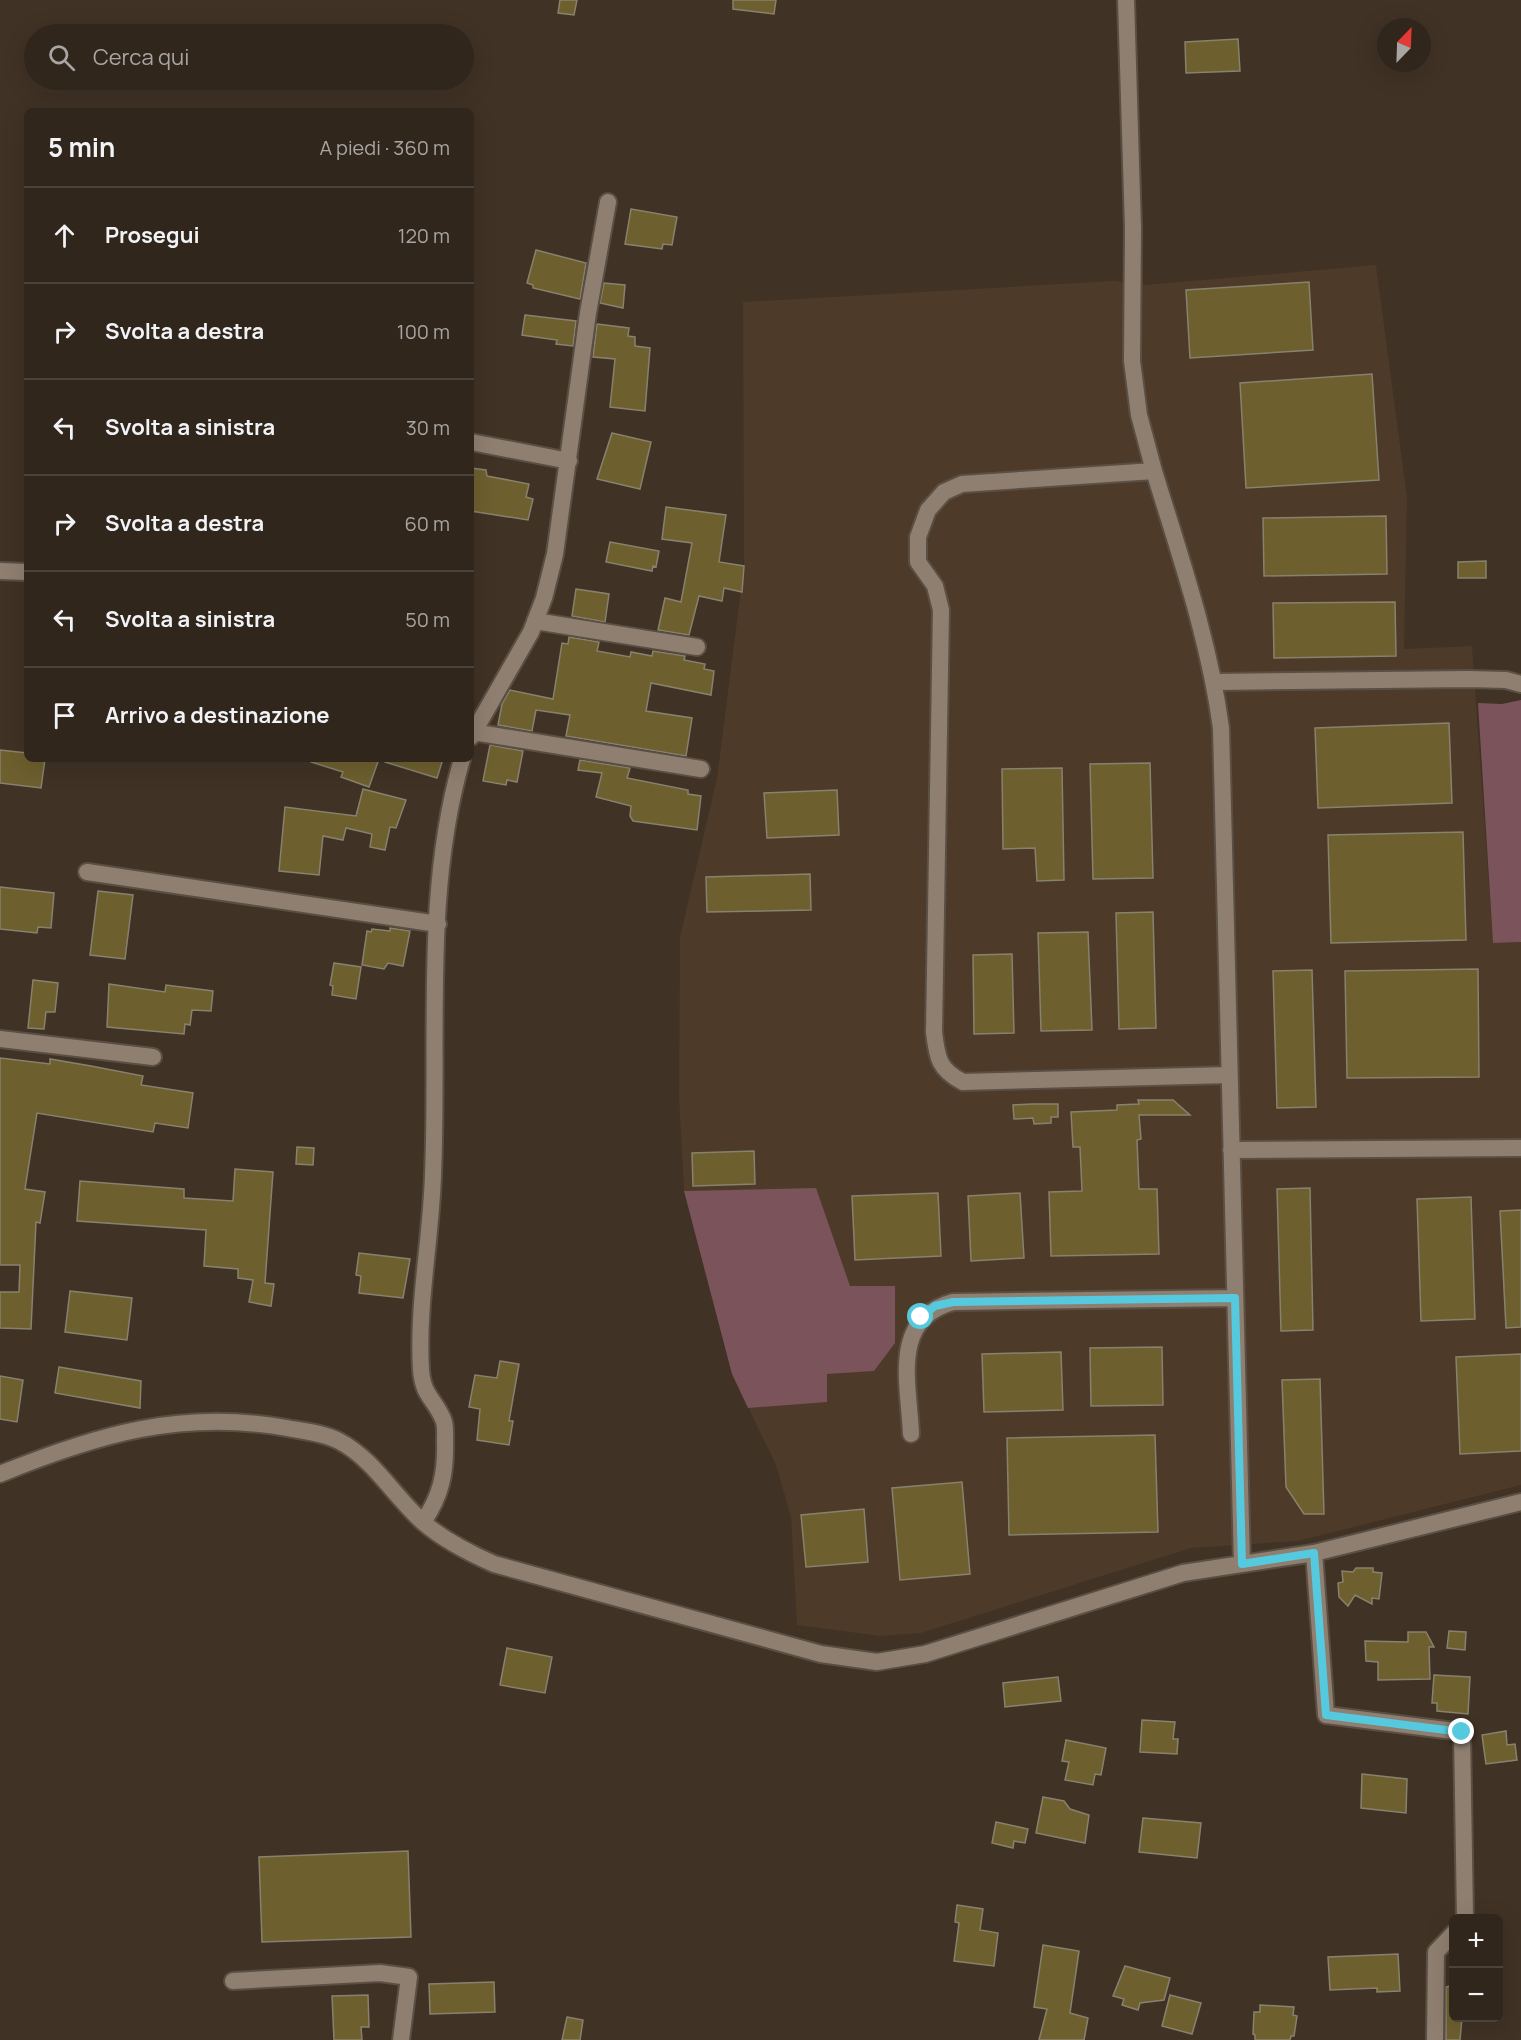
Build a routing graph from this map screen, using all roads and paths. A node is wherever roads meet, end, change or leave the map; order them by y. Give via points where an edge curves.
1 (1126, 0) edge
2 (608, 202) dead end
3 (474, 443) edge
4 (569, 461) junction
5 (1154, 471) junction
6 (0, 571) edge
7 (24, 572) edge
8 (535, 621) junction
9 (698, 647) dead end
10 (1215, 682) junction
11 (1521, 684) edge
12 (474, 730) edge
13 (474, 734) edge
14 (461, 762) edge
15 (701, 770) dead end
16 (87, 872) dead end
17 (438, 924) junction
18 (0, 1039) edge
19 (153, 1057) dead end
20 (1229, 1075) junction
21 (1521, 1148) edge
22 (1231, 1150) junction
23 (1235, 1298) junction
24 (911, 1434) dead end
25 (0, 1474) edge
26 (1521, 1502) edge
27 (423, 1522) junction
28 (1314, 1553) junction
29 (1242, 1564) junction
30 (1465, 1914) edge
31 (1449, 1938) edge
32 (233, 1981) dead end
33 (401, 2040) edge
34 (1435, 2040) edge

1 - 5 street via 1133,228 1132,361 1139,415
2 - 4 street via 588,313
3 - 4 street
4 - 8 street via 555,554
5 - 10 street
5 - 20 street via 962,484 944,492 928,510 918,537 918,562 935,586 941,610 934,1032 946,1074 963,1082
6 - 7 street
8 - 9 street
8 - 12 street
10 - 11 street via 1468,679
10 - 20 street via 1221,728
13 - 15 street
14 - 17 street via 440,865
16 - 17 street
17 - 27 street via 434,1176 421,1370 424,1391 444,1420 445,1459 436,1504
18 - 19 street
20 - 22 street
21 - 22 street
22 - 23 street
23 - 24 street via 953,1302 935,1306 921,1317 907,1356
23 - 29 street
25 - 27 street via 69,1446 144,1427 220,1421 268,1425 339,1441 368,1462
26 - 28 street
27 - 29 street via 460,1548 494,1564 821,1654 877,1662 925,1654 1183,1573
28 - 29 street
28 - 30 street via 1326,1715 1462,1732
31 - 34 street via 1436,1952
32 - 33 street via 380,1973 409,1977

